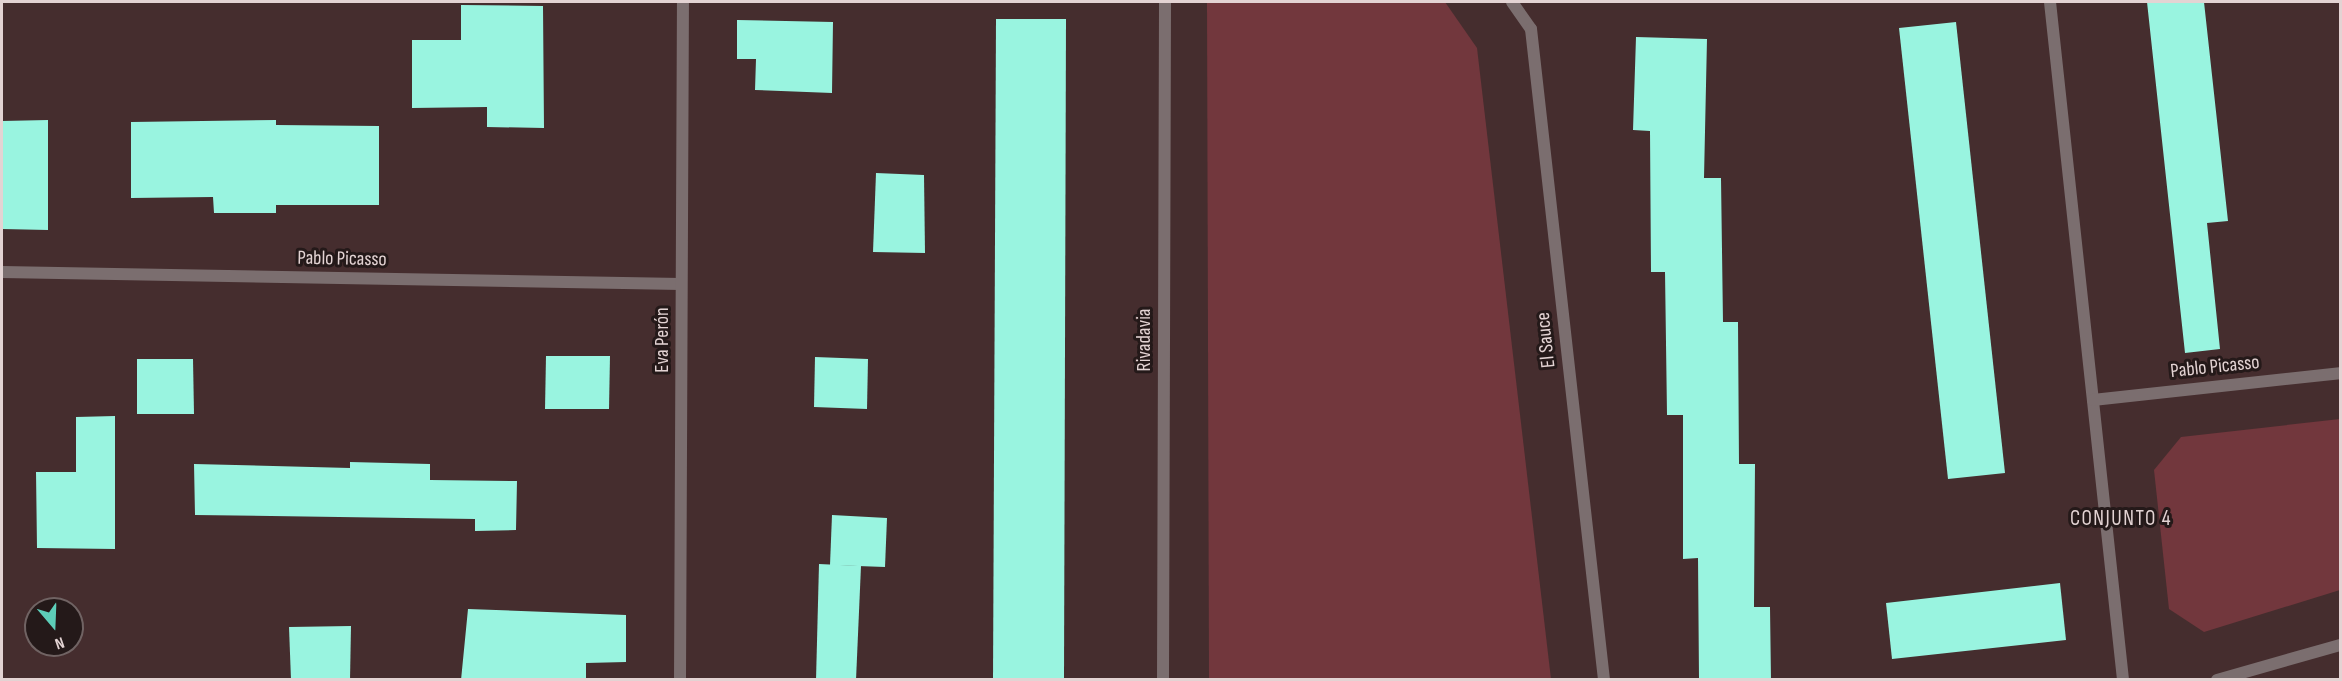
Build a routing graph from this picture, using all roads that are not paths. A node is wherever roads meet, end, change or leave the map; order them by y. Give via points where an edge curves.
1 (683, 2) edge
2 (1165, 2) edge
3 (1512, 2) edge
4 (2050, 2) edge
5 (2, 272) edge
6 (681, 284) junction
7 (2340, 373) edge
8 (2093, 400) junction
9 (2340, 645) edge
10 (680, 680) edge
11 (1162, 680) edge
12 (1604, 680) edge
13 (2123, 680) edge
14 (2217, 680) edge

1 - 6 street, Eva Perón
2 - 11 street, Rivadavia
3 - 12 street, El Sauce via 1531,29
4 - 8 street
5 - 6 street, Pablo Picasso
6 - 10 street, Eva Perón
7 - 8 street, Pablo Picasso
8 - 13 street
9 - 14 street

